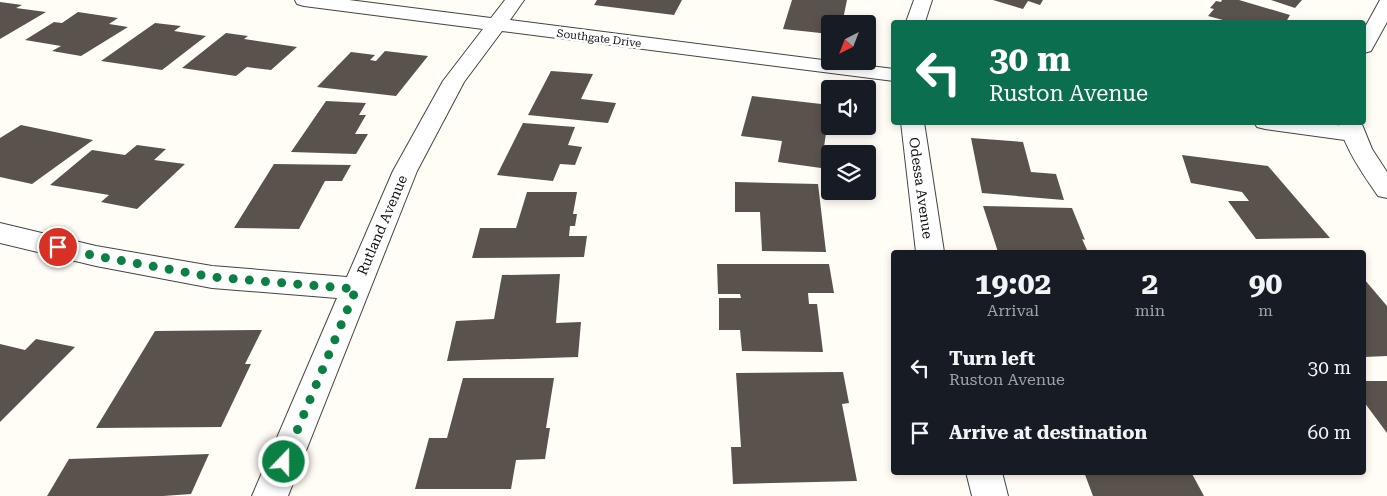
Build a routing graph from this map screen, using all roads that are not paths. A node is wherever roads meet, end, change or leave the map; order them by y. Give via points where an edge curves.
1 (304, 0) edge
2 (515, 0) edge
3 (923, 0) edge
4 (1387, 4) edge
5 (917, 20) edge
6 (495, 24) junction
7 (1366, 43) edge
8 (891, 75) edge
9 (912, 125) edge
10 (1308, 125) edge
11 (1351, 128) edge
12 (1387, 190) edge
13 (0, 233) edge
14 (930, 250) edge
15 (356, 289) junction
16 (985, 475) edge
17 (270, 496) edge
18 (990, 496) edge

1 - 6 street, Southgate Drive
2 - 6 street, Rutland Avenue
3 - 5 street
4 - 7 street
6 - 8 street, Southgate Drive
6 - 15 street, Rutland Avenue via 454,81 405,171
9 - 14 street, Odessa Avenue
10 - 11 street
11 - 12 street via 1372,170
13 - 15 street via 96,256 212,277
15 - 17 street, Rutland Avenue
16 - 18 street

